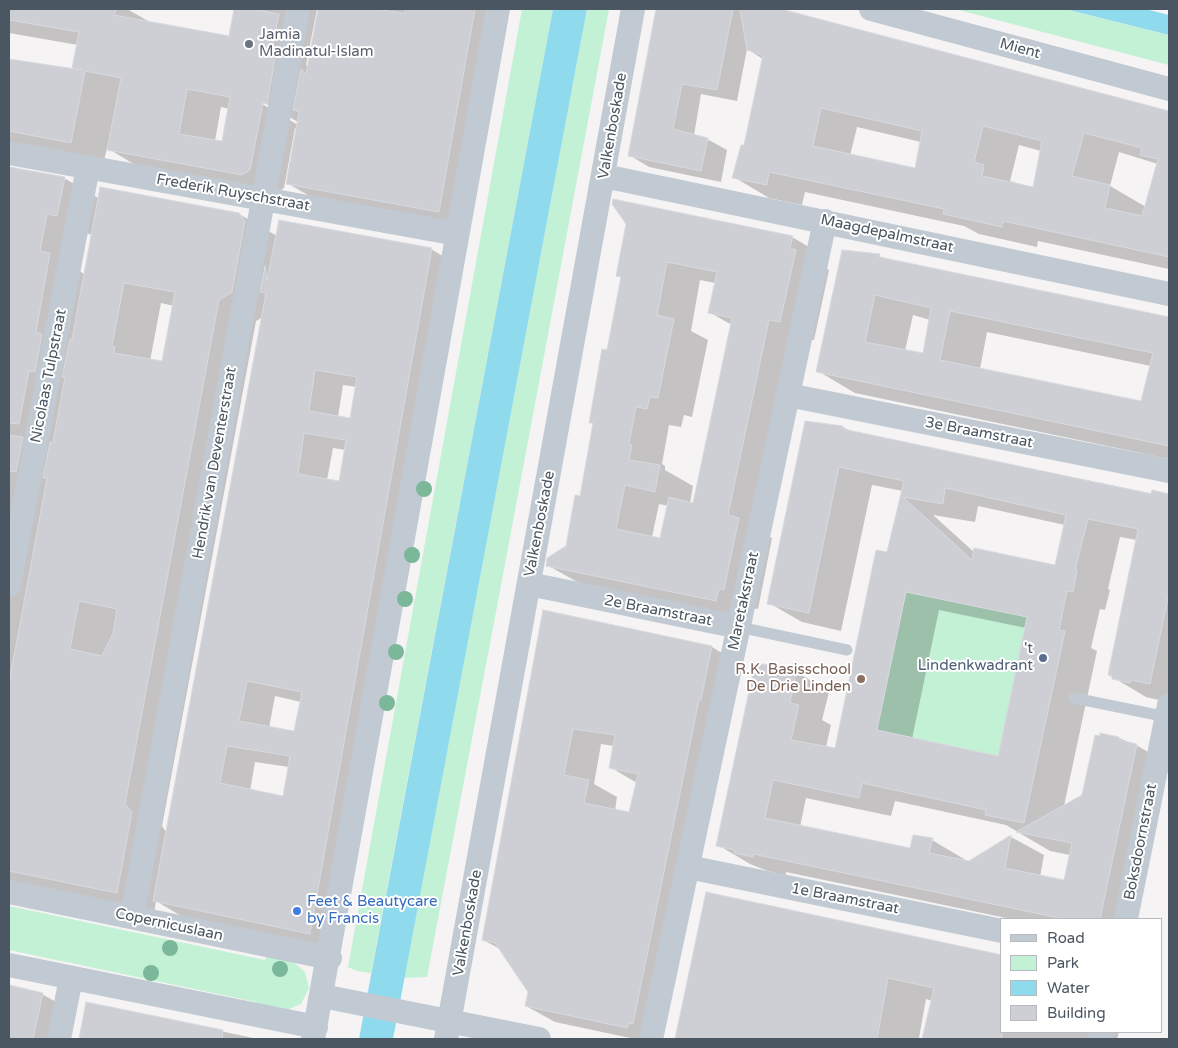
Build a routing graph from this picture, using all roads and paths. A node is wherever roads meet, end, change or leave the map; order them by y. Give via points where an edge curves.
1 (298, 9) edge
2 (498, 9) edge
3 (633, 9) edge
4 (871, 9) edge
5 (1169, 89) edge
6 (9, 152) edge
7 (88, 167) junction
8 (604, 176) junction
9 (264, 198) junction
10 (825, 221) junction
11 (458, 234) junction
12 (1169, 294) edge
13 (788, 395) junction
14 (1169, 471) edge
15 (528, 584) junction
16 (9, 585) edge
17 (739, 627) junction
18 (847, 650) dead end
19 (1074, 698) dead end
20 (1168, 713) edge
21 (688, 867) junction
22 (9, 892) edge
23 (132, 917) junction
24 (1126, 918) edge
25 (1000, 931) edge
26 (330, 958) junction
27 (9, 965) edge
28 (71, 978) junction
29 (333, 998) junction
30 (448, 1030) edge
31 (315, 1033) edge
32 (59, 1039) edge
33 (539, 1039) edge
34 (652, 1039) edge

1 - 9 street, Hendrik van Deventerstraat
2 - 11 street
3 - 8 street, Valkenboskade
4 - 5 street, Mient
6 - 7 street, Frederik Ruyschstraat
7 - 9 street, Frederik Ruyschstraat
7 - 16 street, Nicolaas Tulpstraat
8 - 10 street, Maagdepalmstraat
8 - 15 street, Valkenboskade
9 - 11 street, Frederik Ruyschstraat
9 - 23 street, Hendrik van Deventerstraat
10 - 12 street, Maagdepalmstraat
10 - 13 street, Maretakstraat
11 - 26 street
13 - 14 street, 3e Braamstraat
13 - 17 street, Maretakstraat
15 - 17 street, 2e Braamstraat
15 - 30 street, Valkenboskade
17 - 18 lane, 2e Braamstraat
17 - 21 street, Maretakstraat
19 - 20 lane
20 - 24 street, Boksdoornstraat
21 - 25 street, 1e Braamstraat
21 - 34 street, Maretakstraat
22 - 23 street, Copernicuslaan
23 - 26 street, Copernicuslaan
26 - 29 street
27 - 28 street
28 - 31 street
28 - 32 street
29 - 30 street via 418,1014
29 - 31 street
30 - 33 street

